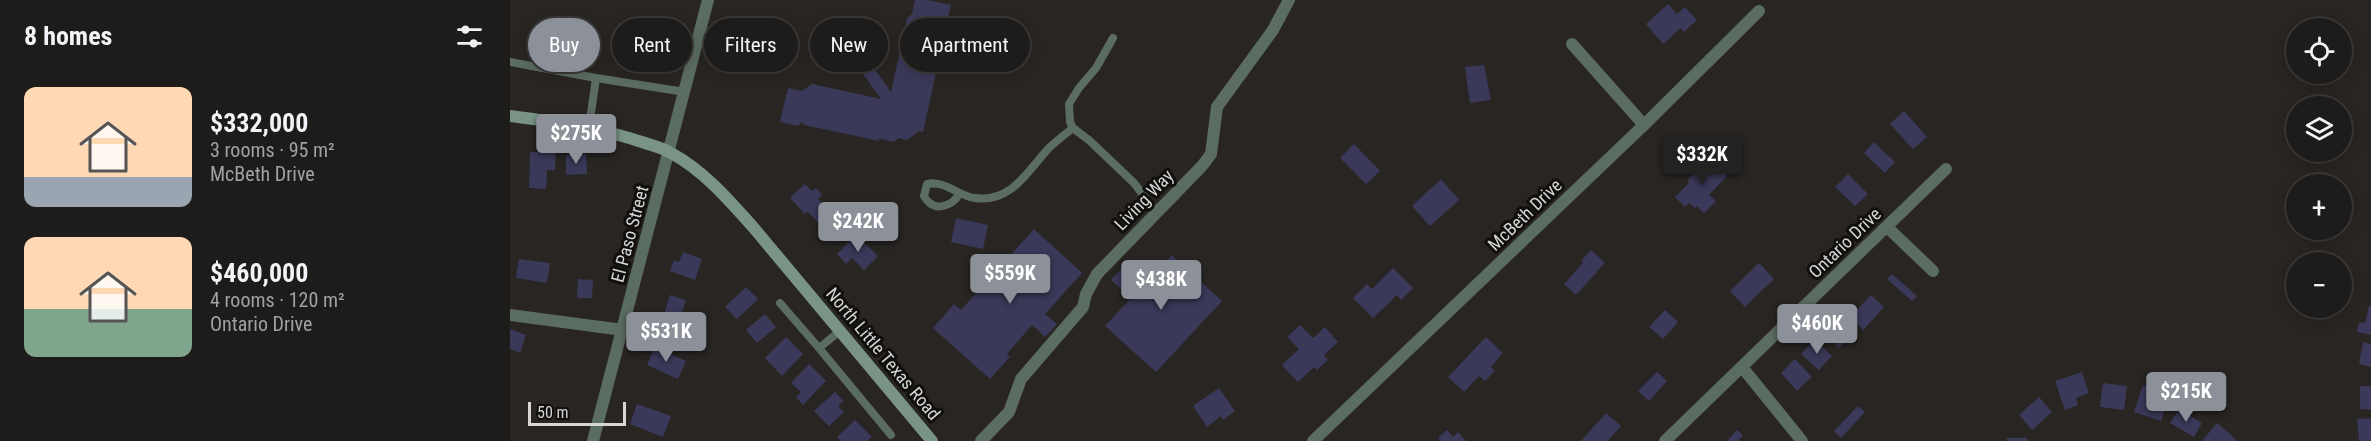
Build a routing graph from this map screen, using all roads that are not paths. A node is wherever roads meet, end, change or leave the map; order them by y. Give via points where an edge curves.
1 (708, 0) edge
2 (1289, 0) edge
3 (1759, 11) dead end
4 (1113, 38) dead end
5 (1572, 44) dead end
6 (510, 63) edge
7 (597, 78) junction
8 (685, 92) junction
9 (510, 116) edge
10 (1644, 125) junction
11 (589, 127) junction
12 (1073, 128) junction
13 (670, 152) junction
14 (1946, 170) dead end
15 (960, 193) junction
16 (1157, 213) junction
17 (1887, 227) junction
18 (1933, 271) dead end
19 (780, 303) dead end
20 (510, 315) edge
21 (623, 330) junction
22 (840, 331) junction
23 (819, 348) junction
24 (1742, 367) junction
25 (891, 435) dead end
26 (593, 441) edge
27 (932, 441) edge
28 (981, 441) edge
29 (1313, 441) edge
30 (1665, 441) edge
31 (1802, 441) edge

1 - 8 street, El Paso Street
2 - 16 street, Living Way via 1273,30 1217,107 1211,154
3 - 10 street, McBeth Drive
4 - 12 lane via 1069,104
5 - 10 street
6 - 7 lane
7 - 8 lane
7 - 11 lane
8 - 13 street, El Paso Street
9 - 11 street, North Little Texas Road
10 - 29 street, McBeth Drive
11 - 13 street, North Little Texas Road
12 - 15 lane via 1013,189 999,197 978,199
12 - 16 lane via 1134,183
13 - 21 street, El Paso Street
13 - 22 street, North Little Texas Road via 723,193
14 - 17 street, Ontario Drive
15 - 15 lane via 934,182 927,184 924,195 929,203 942,207
16 - 28 street, Living Way via 1097,274 1083,308 1021,379 1009,412
17 - 18 street
17 - 24 street, Ontario Drive
19 - 23 lane
20 - 21 street
21 - 26 street, El Paso Street
22 - 23 lane
22 - 27 street, North Little Texas Road
23 - 25 lane
24 - 30 street, Ontario Drive
24 - 31 street

